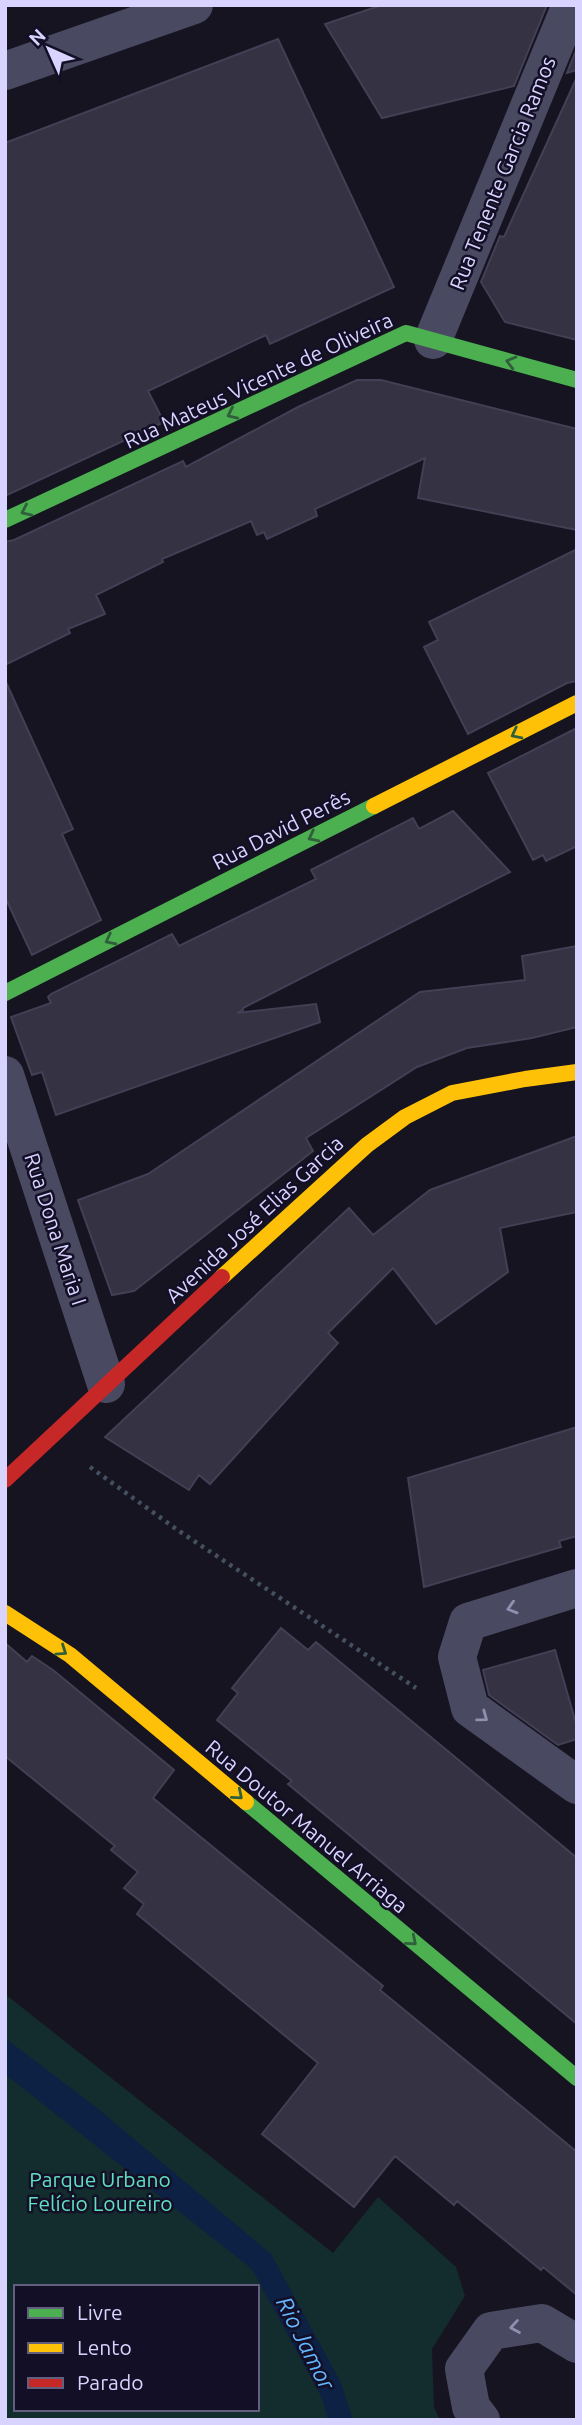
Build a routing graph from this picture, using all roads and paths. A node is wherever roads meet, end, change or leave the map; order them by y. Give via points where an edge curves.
1 (194, 5) edge
2 (571, 5) edge
3 (5, 71) edge
4 (433, 340) junction
5 (577, 380) edge
6 (5, 520) edge
7 (577, 703) edge
8 (5, 993) edge
9 (577, 1072) edge
10 (5, 1075) edge
11 (106, 1384) junction
12 (49, 1438) junction
13 (5, 1480) edge
14 (577, 1588) edge
15 (5, 1613) edge
16 (470, 1708) junction
17 (577, 1785) edge
18 (577, 2078) edge
19 (577, 2344) edge
20 (481, 2420) edge

1 - 3 street
2 - 4 street, Rua Tenente Garcia Ramos
5 -> 4 street, Rua Mateus Vicente de Oliveira
4 -> 6 street, Rua Mateus Vicente de Oliveira via 406,333
7 -> 8 street, Rua David Perês
9 - 11 street, Avenida José Elias Garcia via 452,1093 405,1117 357,1153
10 - 11 street, Rua Dona Maria I
11 - 12 street, Avenida José Elias Garcia
12 - 13 street, Avenida José Elias Garcia
12 - 16 path via 179,1531 442,1706
14 -> 16 street via 468,1622 457,1657
15 -> 18 street, Rua Doutor Manuel Arriaga via 69,1655
16 -> 17 street
19 -> 20 street via 542,2323 491,2331 464,2369 471,2407

